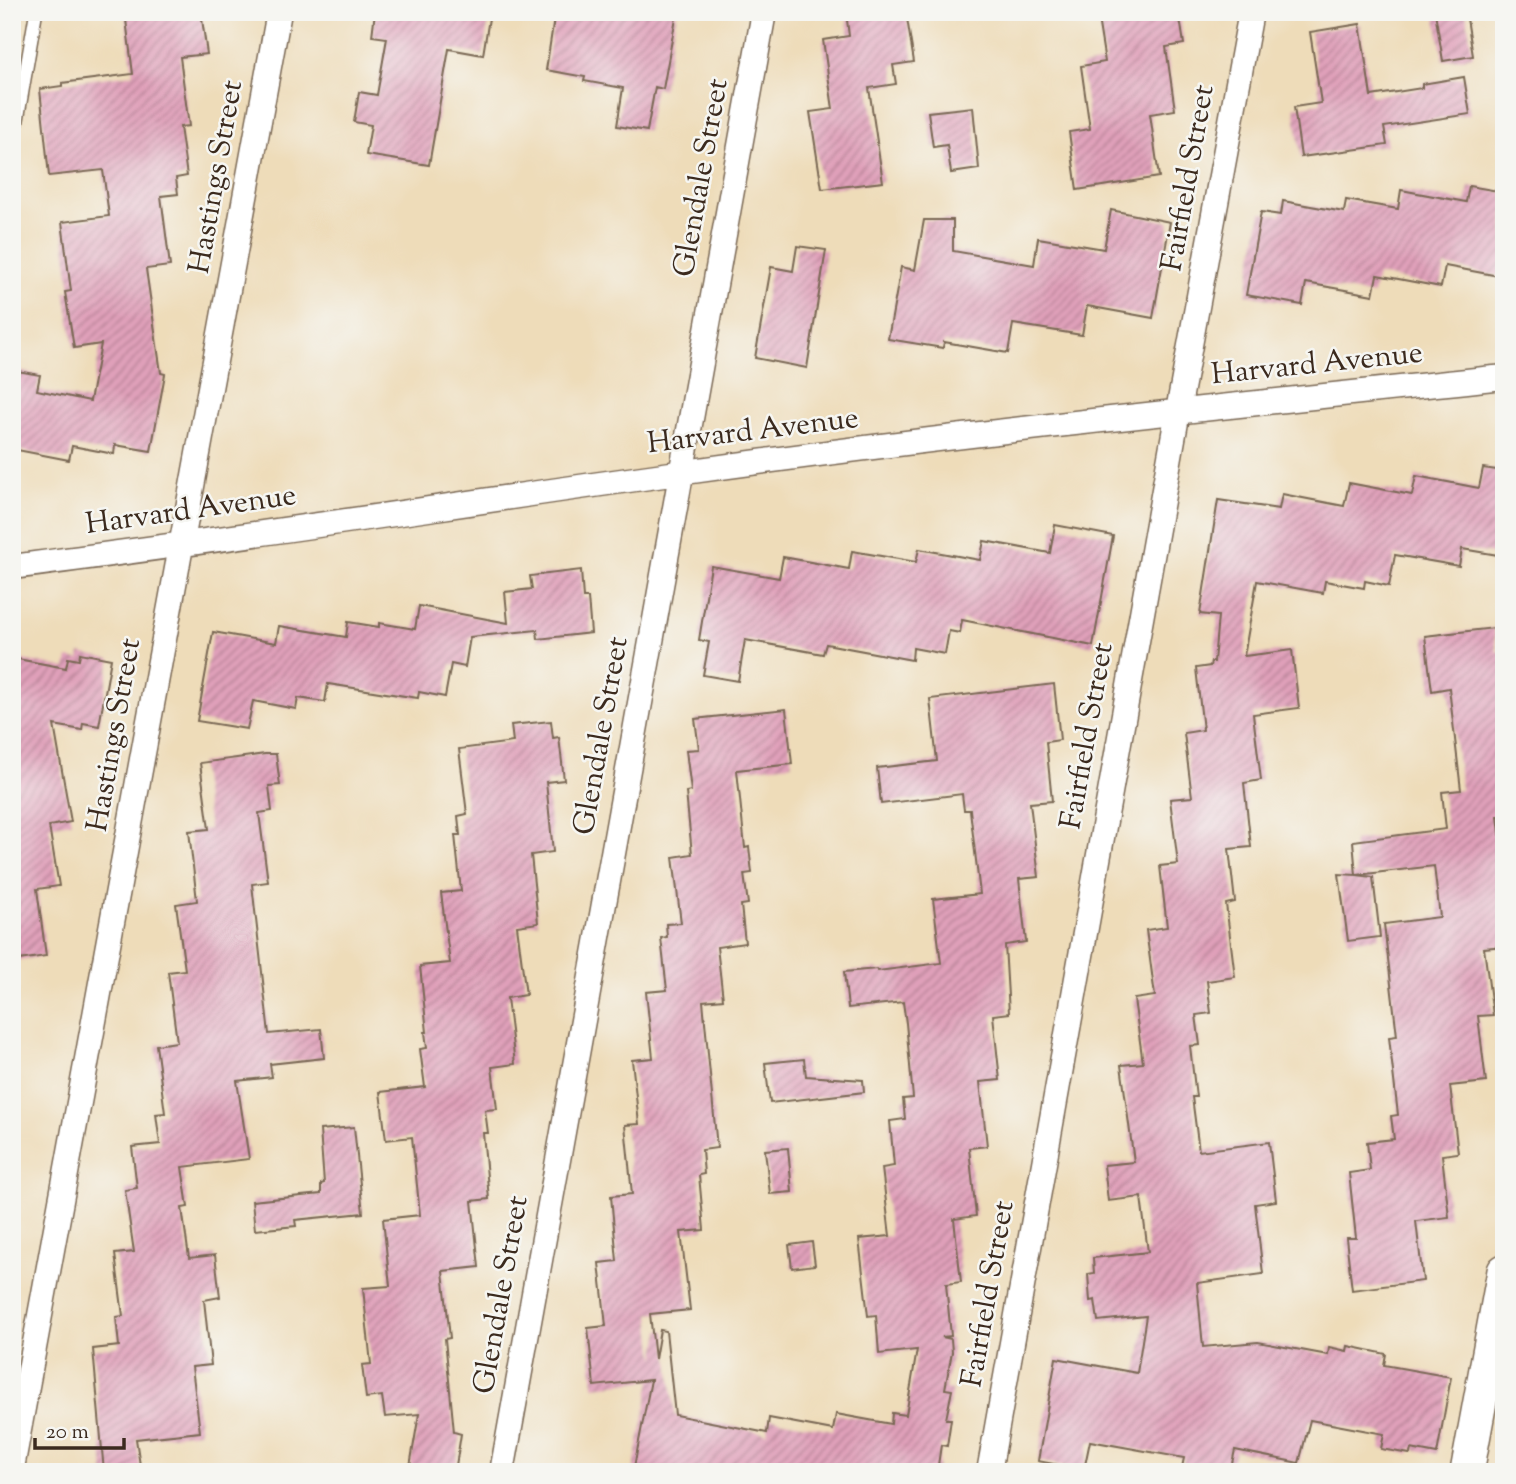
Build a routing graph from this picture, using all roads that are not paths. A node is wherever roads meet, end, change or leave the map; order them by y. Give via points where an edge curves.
1 (36, 12) edge
2 (279, 12) edge
3 (764, 12) edge
4 (1251, 12) edge
5 (12, 152) edge
6 (1504, 377) edge
7 (1178, 411) junction
8 (681, 472) junction
9 (181, 546) junction
10 (12, 567) edge
11 (1504, 1271) edge
12 (12, 1468) edge
13 (502, 1472) edge
14 (989, 1472) edge
15 (1467, 1472) edge

1 - 5 lane
2 - 9 street, Hastings Street
3 - 8 street, Glendale Street
4 - 7 street, Fairfield Street
6 - 7 street, Harvard Avenue
7 - 8 street, Harvard Avenue
7 - 14 street, Fairfield Street
8 - 9 street, Harvard Avenue
8 - 13 street, Glendale Street
9 - 10 street, Harvard Avenue
9 - 12 street, Hastings Street
11 - 15 main road

